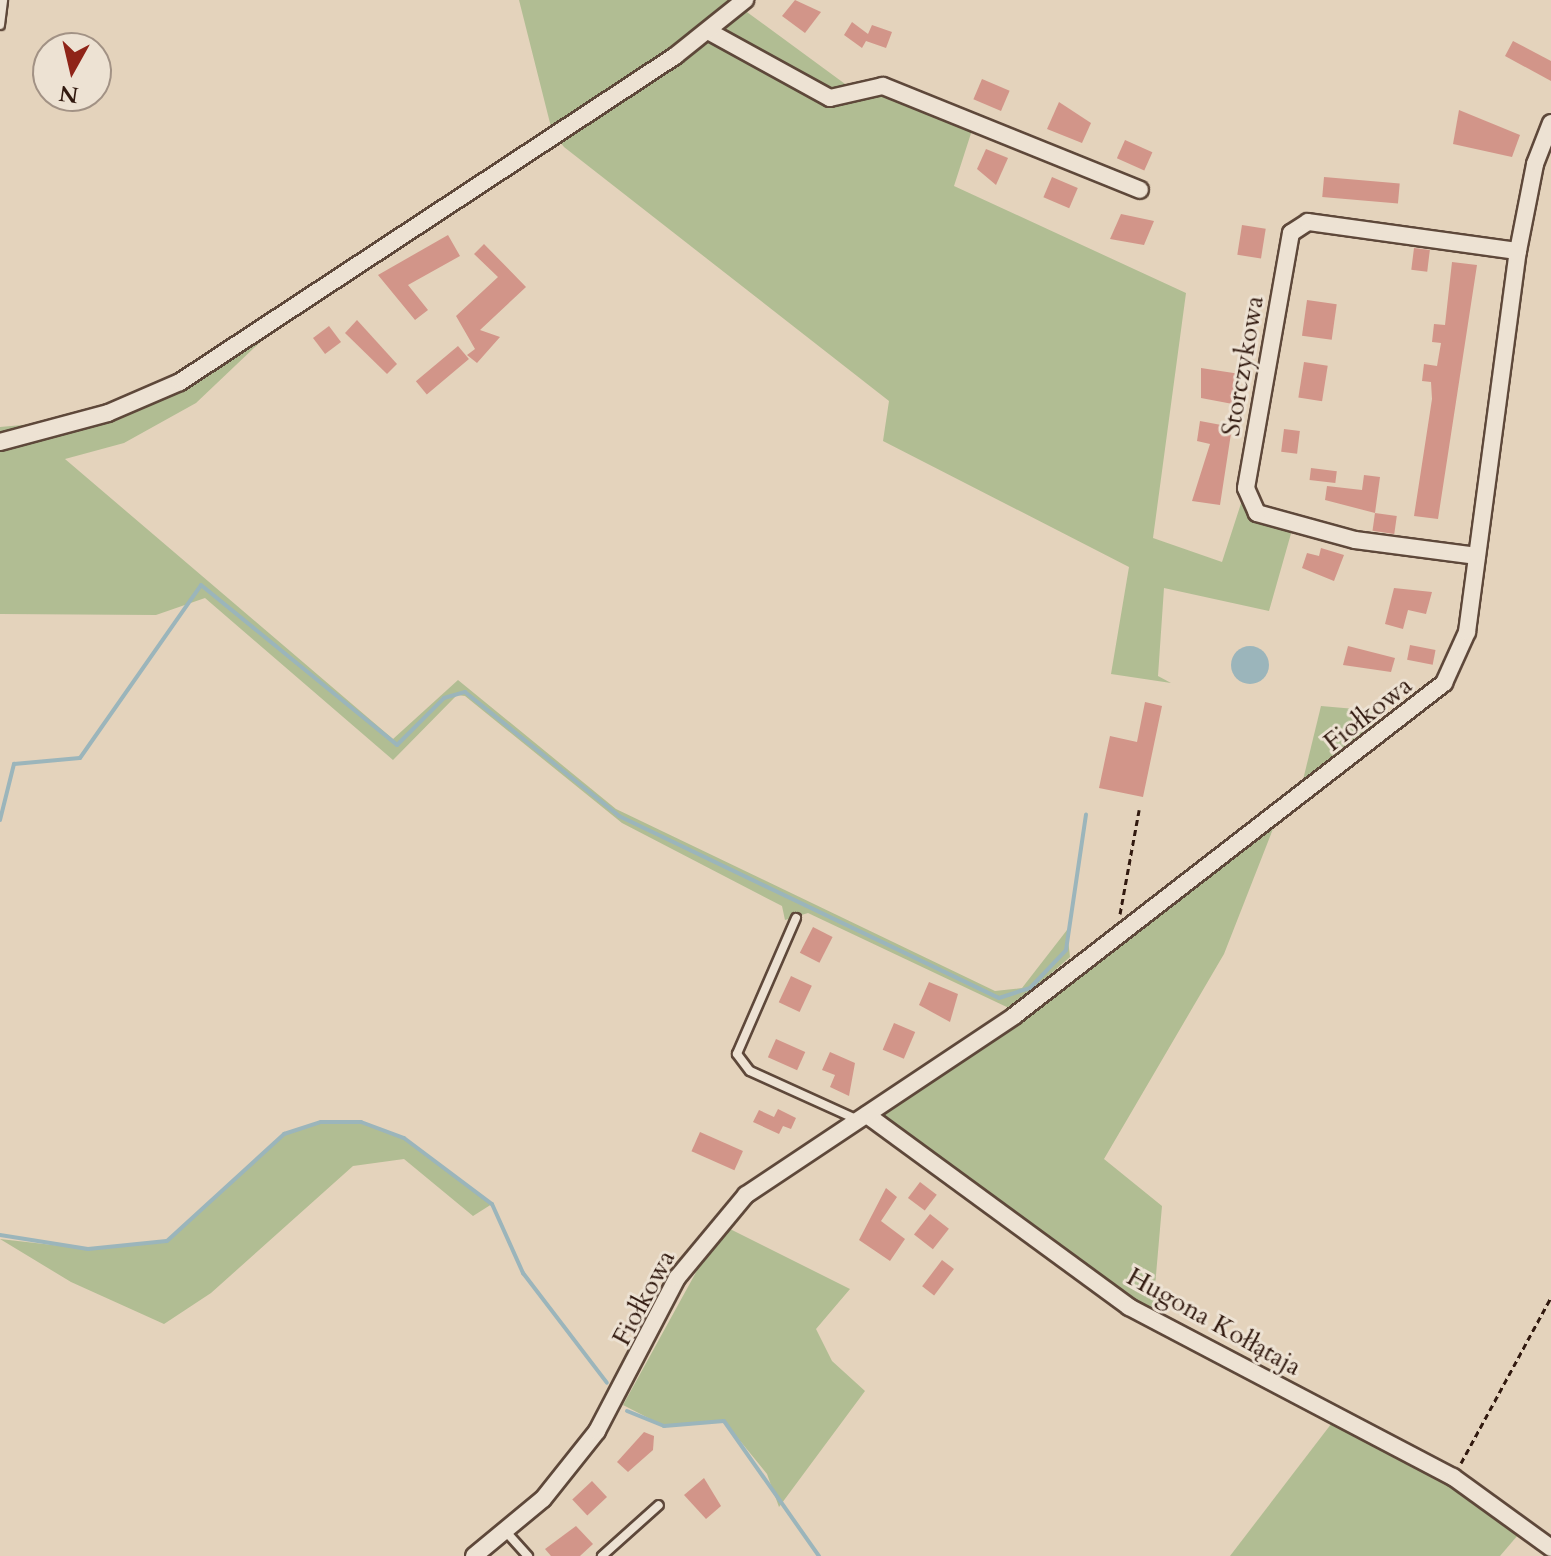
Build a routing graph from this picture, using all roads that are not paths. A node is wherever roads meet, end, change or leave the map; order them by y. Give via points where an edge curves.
1 (3, 0) edge
2 (745, 0) edge
3 (0, 25) edge
4 (708, 31) junction
5 (1551, 123) edge
6 (1140, 190) dead end
7 (1518, 251) junction
8 (0, 442) edge
9 (1477, 556) junction
10 (796, 918) dead end
11 (863, 1118) junction
12 (659, 1505) dead end
13 (508, 1534) junction
14 (1551, 1548) edge
15 (474, 1556) edge
16 (528, 1556) edge
17 (602, 1556) edge

1 - 3 lane
2 - 4 street
4 - 6 street via 830,98 883,86
4 - 8 street via 180,382 108,413
5 - 7 street, Fiołkowa via 1535,164
7 - 9 street, Fiołkowa
7 - 9 street, Storczykowa via 1308,222 1291,233 1246,488 1257,513 1355,540
9 - 11 street, Fiołkowa via 1467,632 1444,683 1014,1016
10 - 11 lane via 737,1054 750,1071
11 - 13 street, Fiołkowa via 717,1223 677,1278 597,1431
11 - 14 street, Hugona Kołłątaja via 1129,1307 1453,1477
12 - 17 lane
13 - 15 street, Fiołkowa
13 - 16 lane

